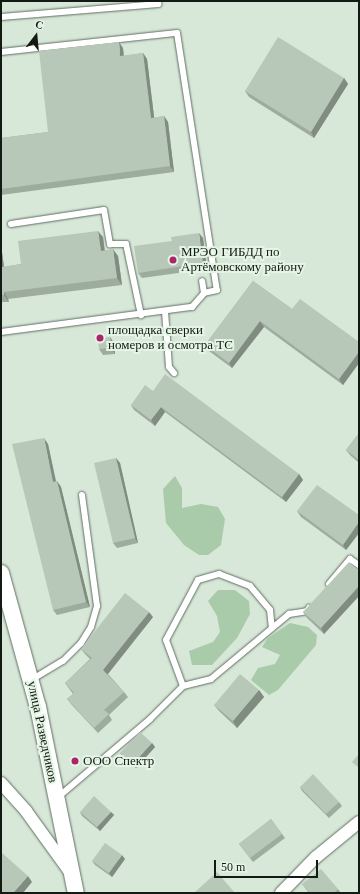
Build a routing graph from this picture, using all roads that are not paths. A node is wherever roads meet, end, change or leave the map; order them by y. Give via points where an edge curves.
1 (158, 4) dead end
2 (1, 18) edge
3 (1, 52) edge
4 (11, 224) dead end
5 (202, 282) dead end
6 (204, 293) junction
7 (165, 311) junction
8 (141, 315) junction
9 (1, 332) edge
10 (174, 373) dead end
11 (82, 495) dead end
12 (359, 566) edge
13 (1, 573) edge
14 (326, 588) edge
15 (317, 600) edge
16 (272, 628) junction
17 (31, 680) junction
18 (183, 686) junction
19 (1, 783) edge
20 (56, 799) junction
21 (359, 822) edge
22 (70, 872) junction
23 (76, 893) edge
24 (281, 893) edge

1 - 2 lane
3 - 6 lane via 177,33 217,290
4 - 8 lane via 104,210 110,244 126,244
5 - 6 lane
6 - 7 lane via 192,307
7 - 8 lane
7 - 10 lane via 169,367
8 - 9 lane
11 - 17 lane via 97,606 91,627 81,643 63,661
12 - 14 lane via 350,559
13 - 17 main road, улица Разведчиков
15 - 16 lane via 307,611 289,614
16 - 18 lane via 211,679
16 - 18 lane via 270,610 250,586 219,574 198,580 166,640
17 - 20 main road, улица Разведчиков
18 - 20 lane via 150,719
19 - 22 street via 26,811
20 - 22 main road, улица Разведчиков
21 - 24 street via 315,858
22 - 23 main road, улица Разведчиков

